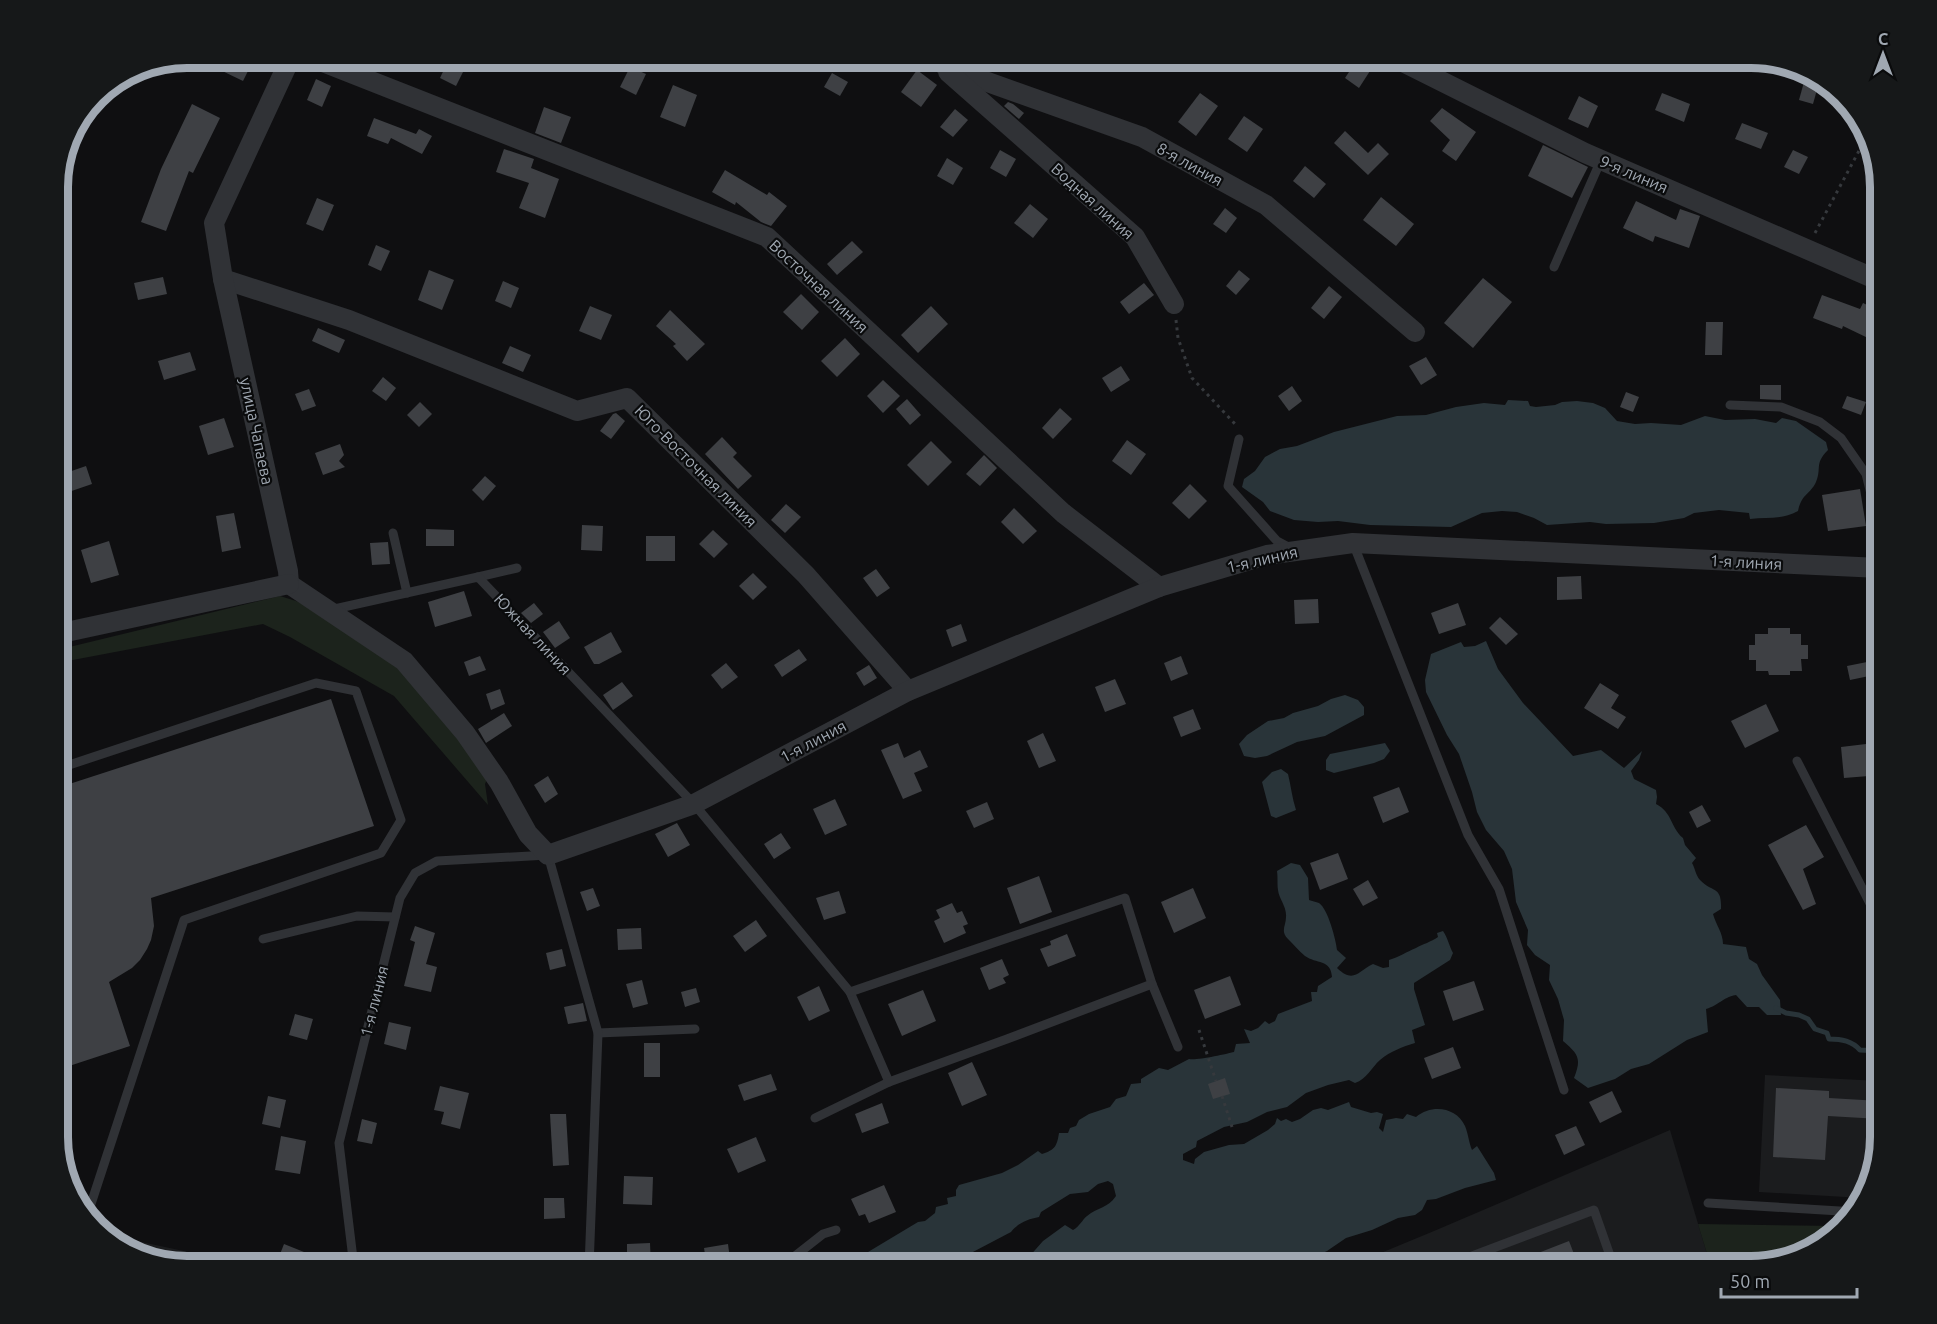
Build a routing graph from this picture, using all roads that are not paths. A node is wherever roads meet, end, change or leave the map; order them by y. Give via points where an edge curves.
1 (286, 68) edge
2 (338, 68) edge
3 (942, 68) edge
4 (950, 68) edge
5 (1415, 68) edge
6 (1601, 160) junction
7 (1554, 267) dead end
8 (1870, 276) edge
9 (223, 279) junction
10 (1174, 304) road end
11 (1415, 332) dead end
12 (1730, 405) dead end
13 (1239, 440) road end
14 (1870, 490) edge
15 (393, 533) dead end
16 (1353, 543) junction
17 (1294, 551) junction
18 (517, 568) dead end
19 (1870, 568) edge
20 (478, 577) junction
21 (289, 584) junction
22 (1159, 587) junction
23 (407, 593) junction
24 (327, 610) junction
25 (68, 627) edge
26 (908, 691) junction
27 (1797, 760) dead end
28 (68, 765) edge
29 (694, 804) junction
30 (548, 855) junction
31 (1870, 903) edge
32 (395, 917) junction
33 (263, 939) dead end
34 (1152, 984) junction
35 (850, 992) junction
36 (695, 1029) dead end
37 (598, 1033) junction
38 (1178, 1047) dead end
39 (889, 1082) junction
40 (1564, 1090) dead end
41 (815, 1118) dead end
42 (1708, 1203) dead end
43 (90, 1207) edge
44 (1844, 1211) edge
45 (836, 1230) dead end
46 (353, 1256) edge
47 (589, 1256) edge
48 (795, 1256) edge
49 (1472, 1256) edge
50 (1610, 1256) edge

1 - 9 street, улица Чапаева via 214,224
2 - 22 street, Восточная линия via 767,237 1063,513
3 - 10 street, Водная линия via 1136,237
4 - 11 street, 8-я линия via 1142,137 1266,205
5 - 6 street, 9-я линия
6 - 7 lane
6 - 8 street, 9-я линия
9 - 21 street, улица Чапаева
9 - 26 street, Юго-Восточная линия via 349,321 577,411 627,398 806,575
12 - 14 lane via 1781,407 1820,422 1841,438 1866,474
13 - 17 lane via 1228,486 1277,540
15 - 23 lane
16 - 17 street, 1-я линия
16 - 19 street, 1-я линия
16 - 40 lane via 1468,835 1499,889
17 - 22 street, 1-я линия via 1267,555
18 - 20 lane
20 - 23 lane
20 - 29 lane, Южная линия
21 - 24 street
21 - 25 street
22 - 26 street, 1-я линия
23 - 24 lane
24 - 30 street via 404,661 465,733 528,834
26 - 29 street, 1-я линия
27 - 31 lane
28 - 43 lane via 316,683 356,691 401,820 381,853 184,920
29 - 30 street, 1-я линия
29 - 35 lane
30 - 32 lane, 1-я линия via 437,861 415,873 400,898
30 - 37 lane
32 - 33 lane via 357,916
32 - 46 lane, 1-я линия via 339,1143
34 - 35 lane via 1125,898
34 - 38 lane
34 - 39 lane
35 - 39 lane
36 - 37 lane
37 - 47 lane
39 - 41 lane
42 - 44 lane
45 - 48 lane via 823,1234
49 - 50 lane via 1593,1210

